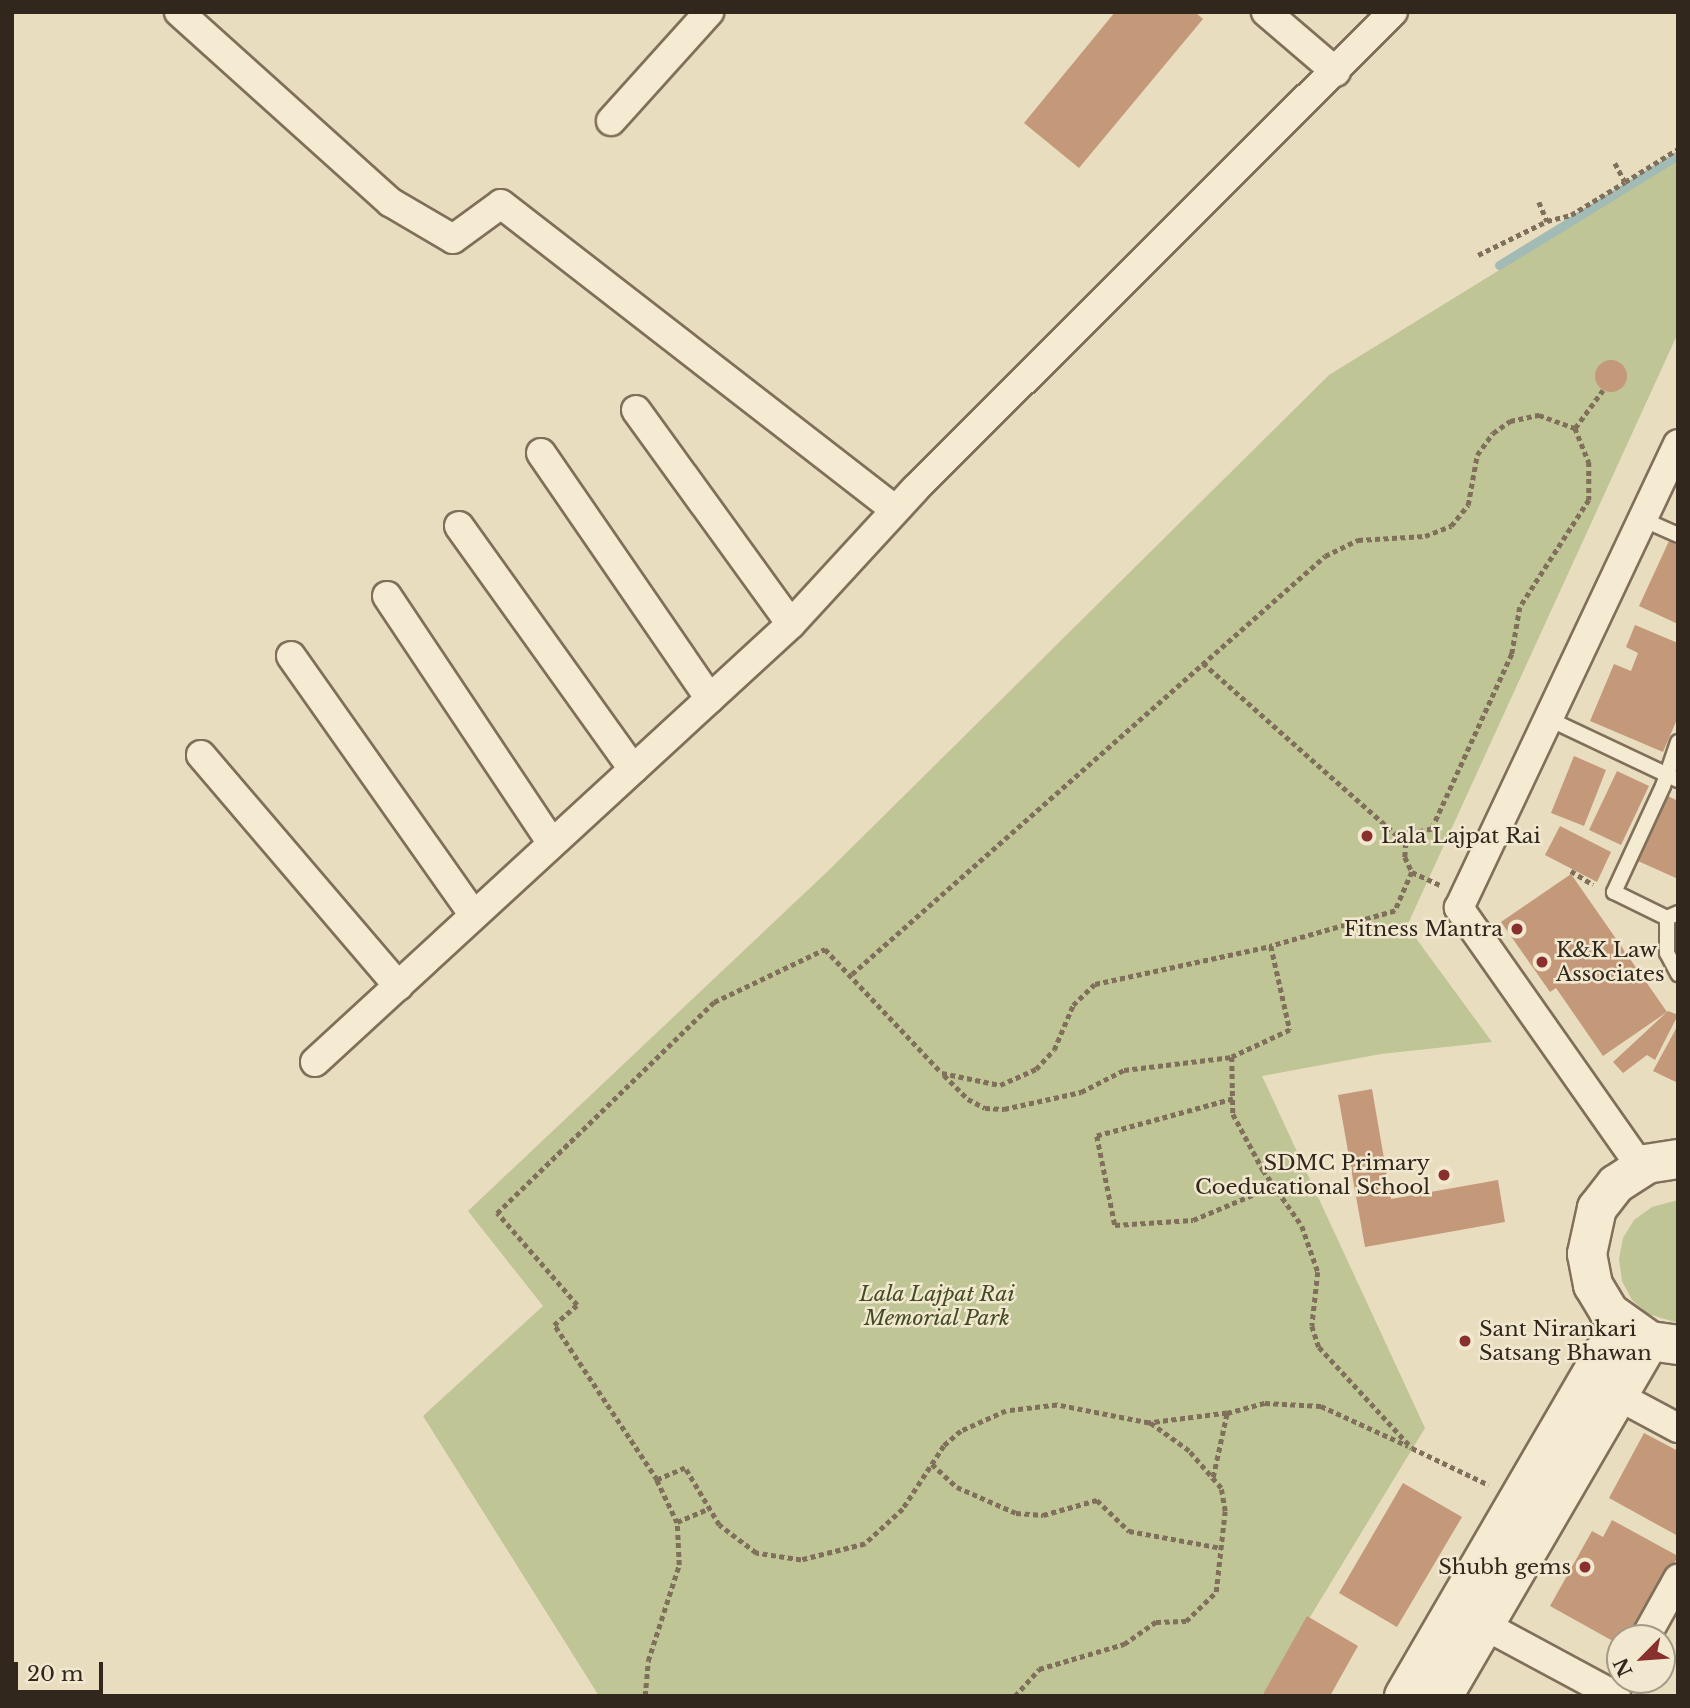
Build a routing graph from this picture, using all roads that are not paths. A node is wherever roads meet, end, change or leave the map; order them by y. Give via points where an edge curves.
1 (179, 12) edge
2 (709, 12) edge
3 (1266, 12) edge
4 (1393, 12) edge
5 (1336, 72) junction
6 (611, 121) dead end
7 (636, 410) dead end
8 (1678, 444) edge
9 (541, 453) dead end
10 (895, 510) junction
11 (1642, 519) junction
12 (459, 526) dead end
13 (1678, 535) edge
14 (387, 596) dead end
15 (790, 624) junction
16 (291, 656) dead end
17 (710, 699) junction
18 (1549, 719) junction
19 (1678, 743) edge
20 (201, 755) dead end
21 (633, 769) junction
22 (1671, 777) edge
23 (552, 843) junction
24 (474, 915) junction
25 (1672, 916) edge
26 (1678, 974) edge
27 (398, 986) junction
28 (315, 1062) dead end
29 (1678, 1159) edge
30 (1641, 1167) junction
31 (1649, 1336) edge
32 (1618, 1396) junction
33 (1678, 1427) edge
34 (1678, 1579) edge
35 (1653, 1624) edge
36 (1484, 1625) junction
37 (1615, 1695) edge
38 (1404, 1696) edge
39 (1443, 1696) edge

1 - 10 street via 390,202 453,239 501,204
2 - 6 street
3 - 5 street
4 - 5 street
5 - 10 street
7 - 15 street
8 - 11 street
9 - 17 street
10 - 15 street
11 - 13 lane
11 - 18 street
12 - 21 street
14 - 23 street
15 - 17 street
16 - 24 street
17 - 21 street
18 - 22 lane
18 - 30 street via 1460,908
19 - 22 lane
20 - 27 street
21 - 23 street
22 - 25 lane via 1614,892
23 - 24 street
24 - 27 street
25 - 26 lane via 1667,953
27 - 28 street
29 - 30 street
30 - 31 street via 1606,1195 1588,1238 1593,1285
31 - 32 street
31 - 38 street via 1518,1500
32 - 33 street
32 - 36 street
34 - 35 street
36 - 37 street
36 - 39 street

